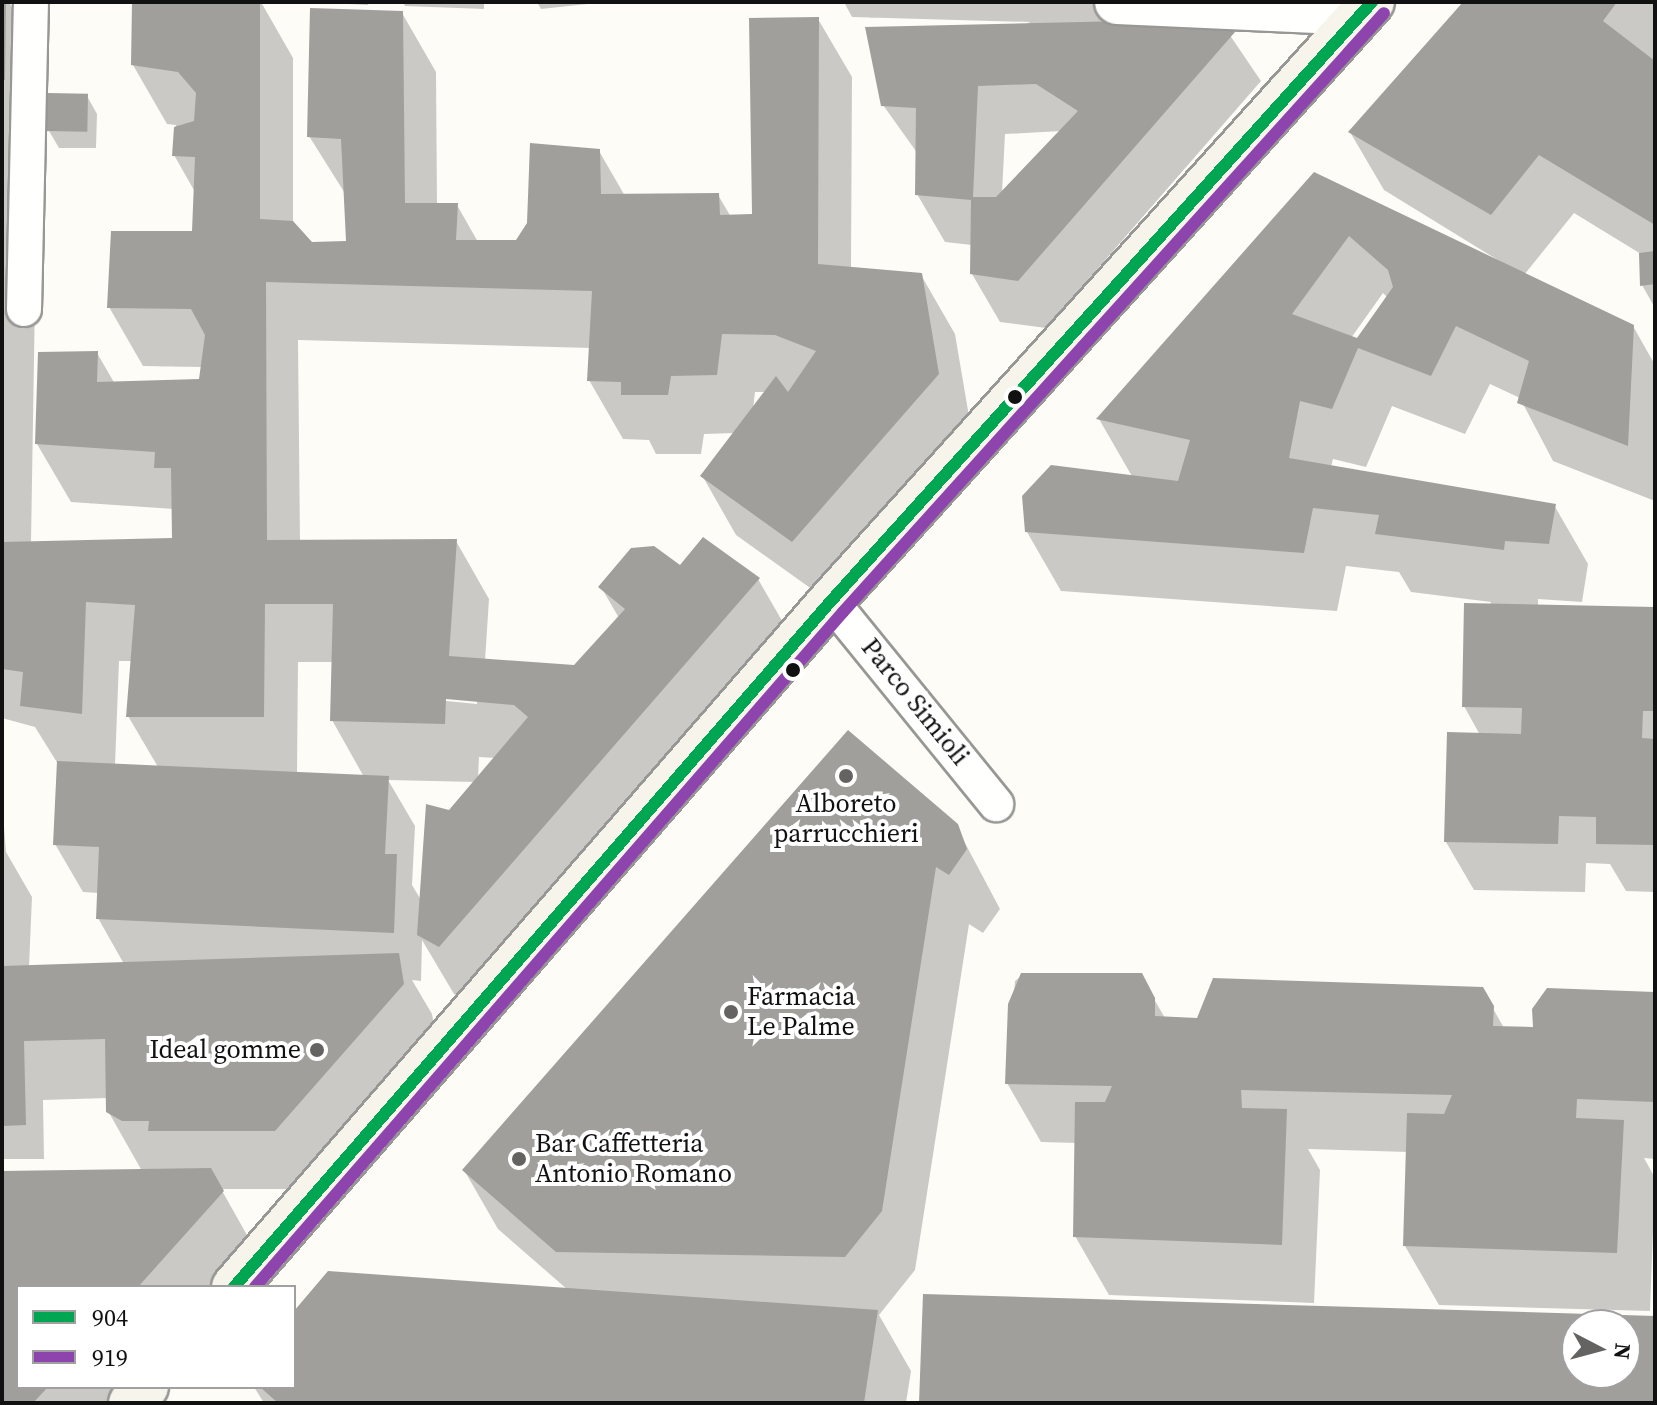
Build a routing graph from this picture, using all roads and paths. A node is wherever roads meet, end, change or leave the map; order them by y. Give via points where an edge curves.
1 (31, 2) edge
2 (1117, 2) edge
3 (1366, 8) edge
4 (24, 309) dead end
5 (831, 601) junction
6 (996, 804) dead end
7 (236, 1285) edge

1 - 4 lane
2 - 3 street
3 - 5 main road
5 - 6 lane, Parco Simioli
5 - 7 main road

